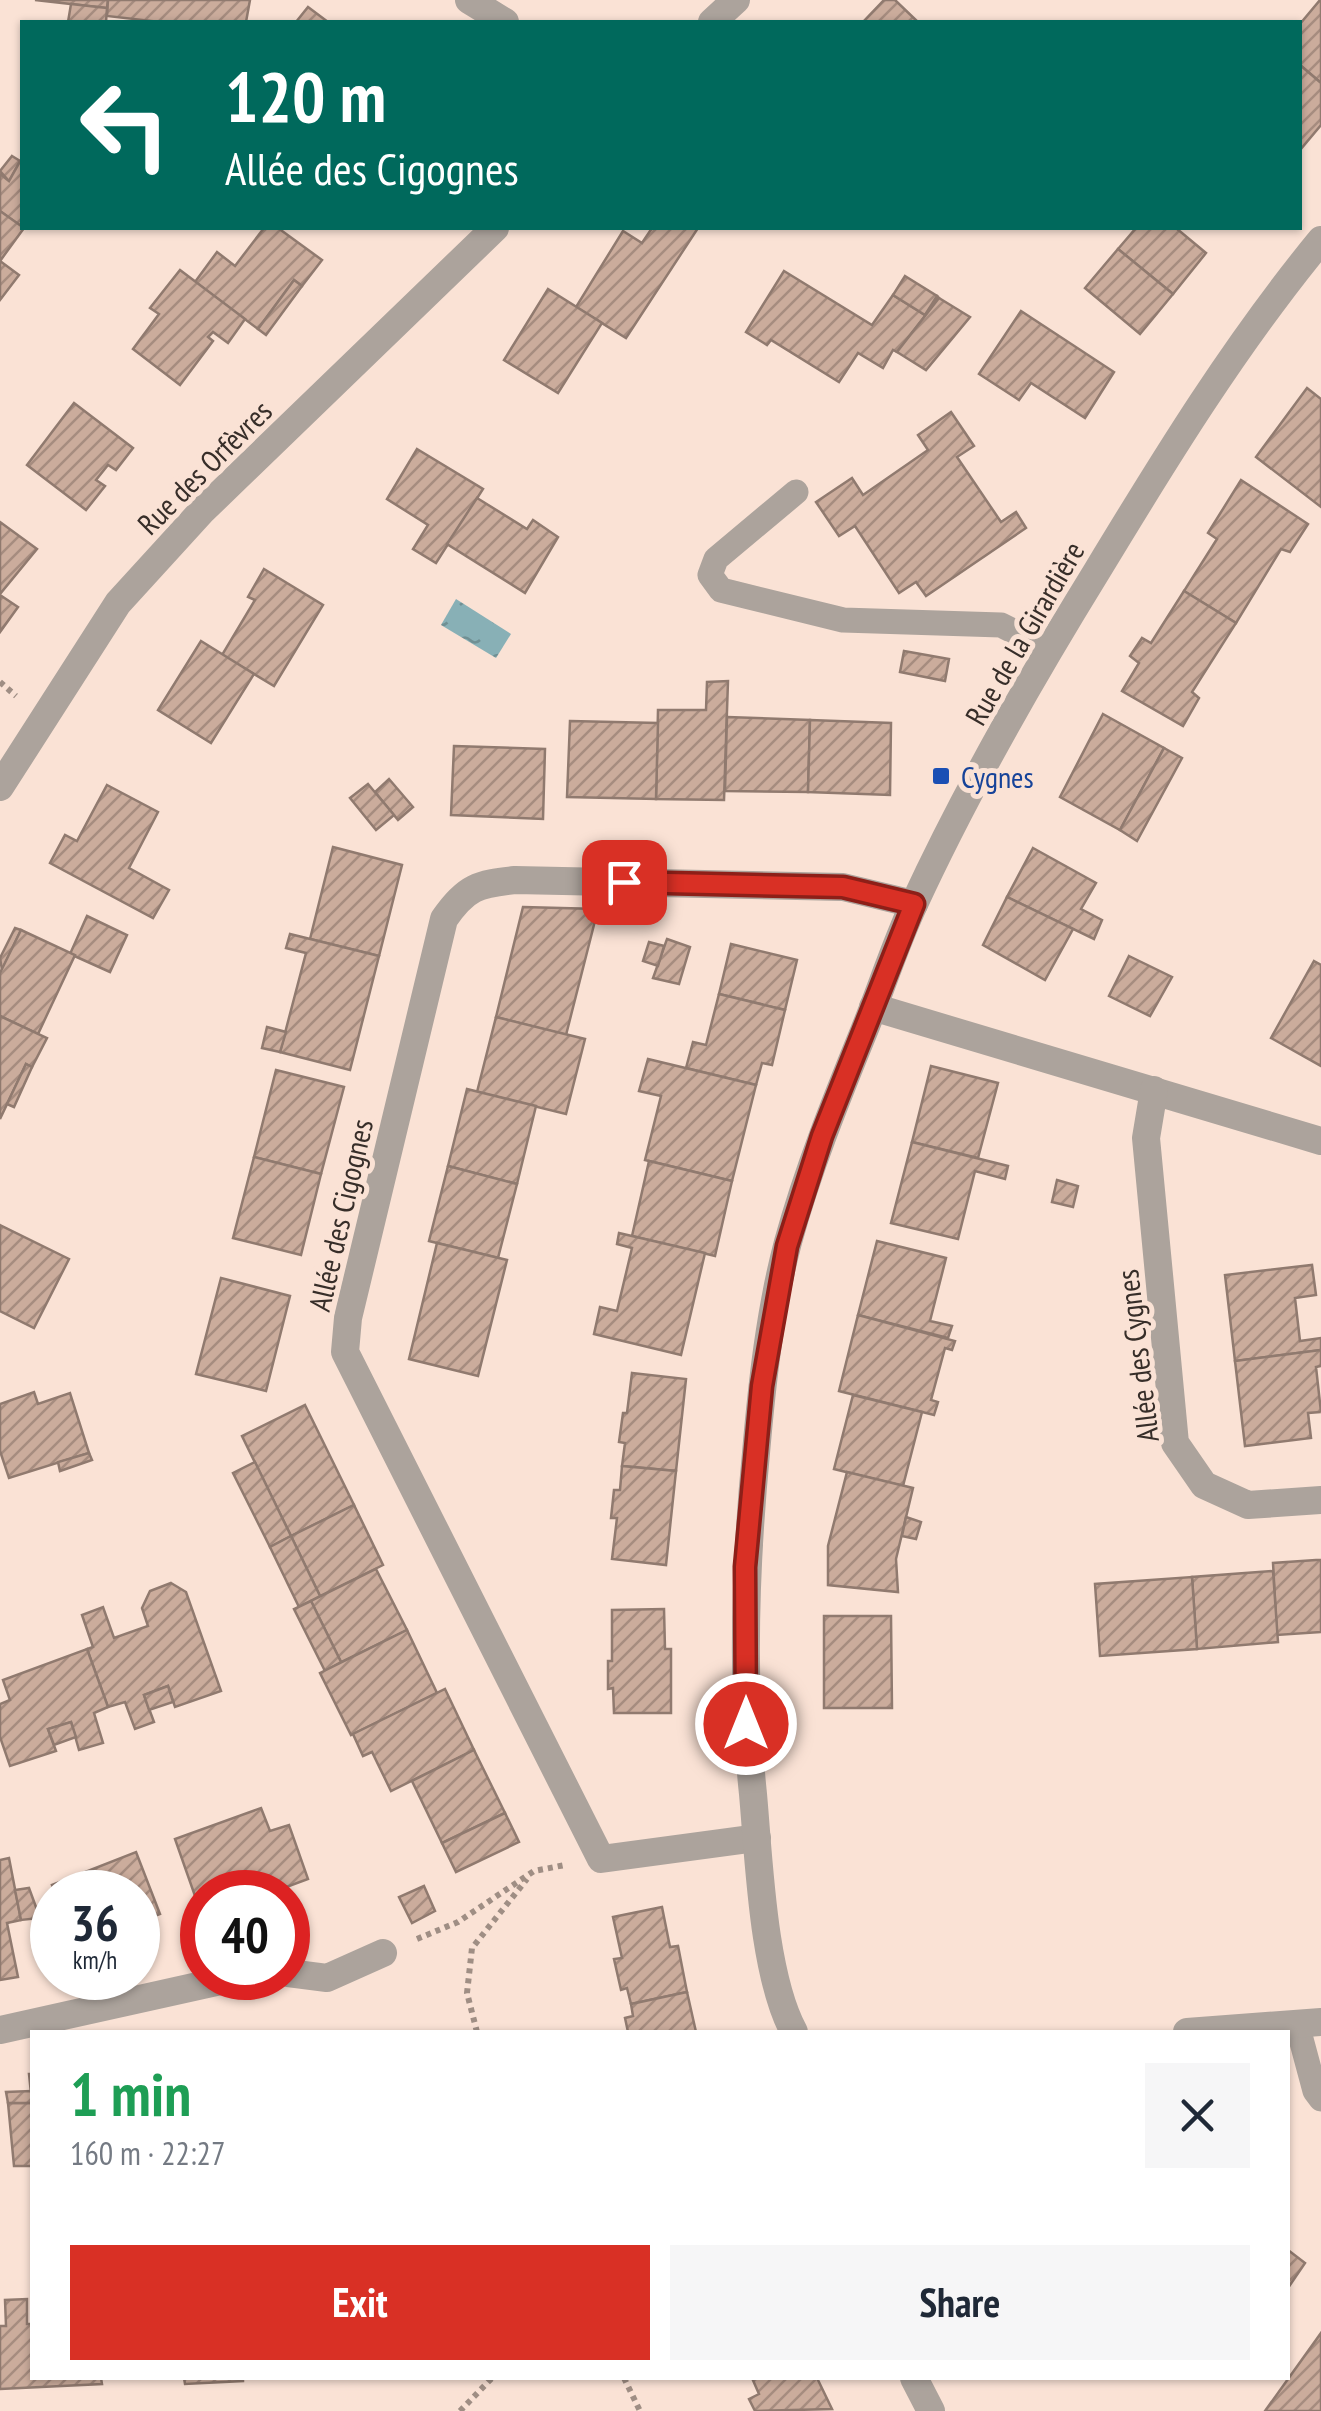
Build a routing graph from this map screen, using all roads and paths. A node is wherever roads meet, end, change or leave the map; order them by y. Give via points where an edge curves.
1 (469, 0) edge
2 (736, 0) edge
3 (501, 20) edge
4 (714, 20) edge
5 (493, 230) edge
6 (1321, 240) edge
7 (796, 492) dead end
8 (1049, 649) junction
9 (0, 786) edge
10 (914, 904) junction
11 (873, 1007) junction
12 (1154, 1090) junction
13 (1321, 1141) edge
14 (1321, 1500) edge
15 (757, 1838) junction
16 (601, 1859) junction
17 (534, 1871) junction
18 (384, 1953) joint
19 (310, 1976) edge
20 (180, 1990) edge
21 (1309, 2023) edge
22 (0, 2030) edge
23 (476, 2030) edge
24 (793, 2030) edge
25 (1214, 2030) edge
26 (1321, 2099) edge
27 (490, 2380) edge
28 (625, 2380) edge
29 (915, 2380) edge
30 (460, 2411) edge
31 (640, 2411) edge
32 (931, 2411) edge

1 - 3 street
2 - 4 street
5 - 9 street, Rue des Orfèvres via 201,512 118,603
6 - 8 street, Rue de la Girardière via 1168,454
7 - 8 lane via 716,559 710,575 721,590 843,620 1001,625
8 - 10 street, Rue de la Girardière
10 - 11 street, Rue de la Girardière
10 - 16 street, Allée des Cigognes via 843,887 515,880 480,884 444,920 345,1352
11 - 12 street
11 - 15 street, Rue de la Girardière via 787,1246 762,1386 745,1567 746,1724
12 - 13 street
12 - 14 street, Allée des Cygnes via 1146,1138 1174,1443 1204,1486 1248,1505
15 - 16 street
15 - 24 street, Rue de la Girardière via 766,1925
16 - 17 path
17 - 18 path via 458,1922
17 - 23 path via 472,1948 468,1993
18 - 19 street via 327,1978
20 - 22 street
21 - 25 street
21 - 26 lane
27 - 30 path
28 - 31 path
29 - 32 street

